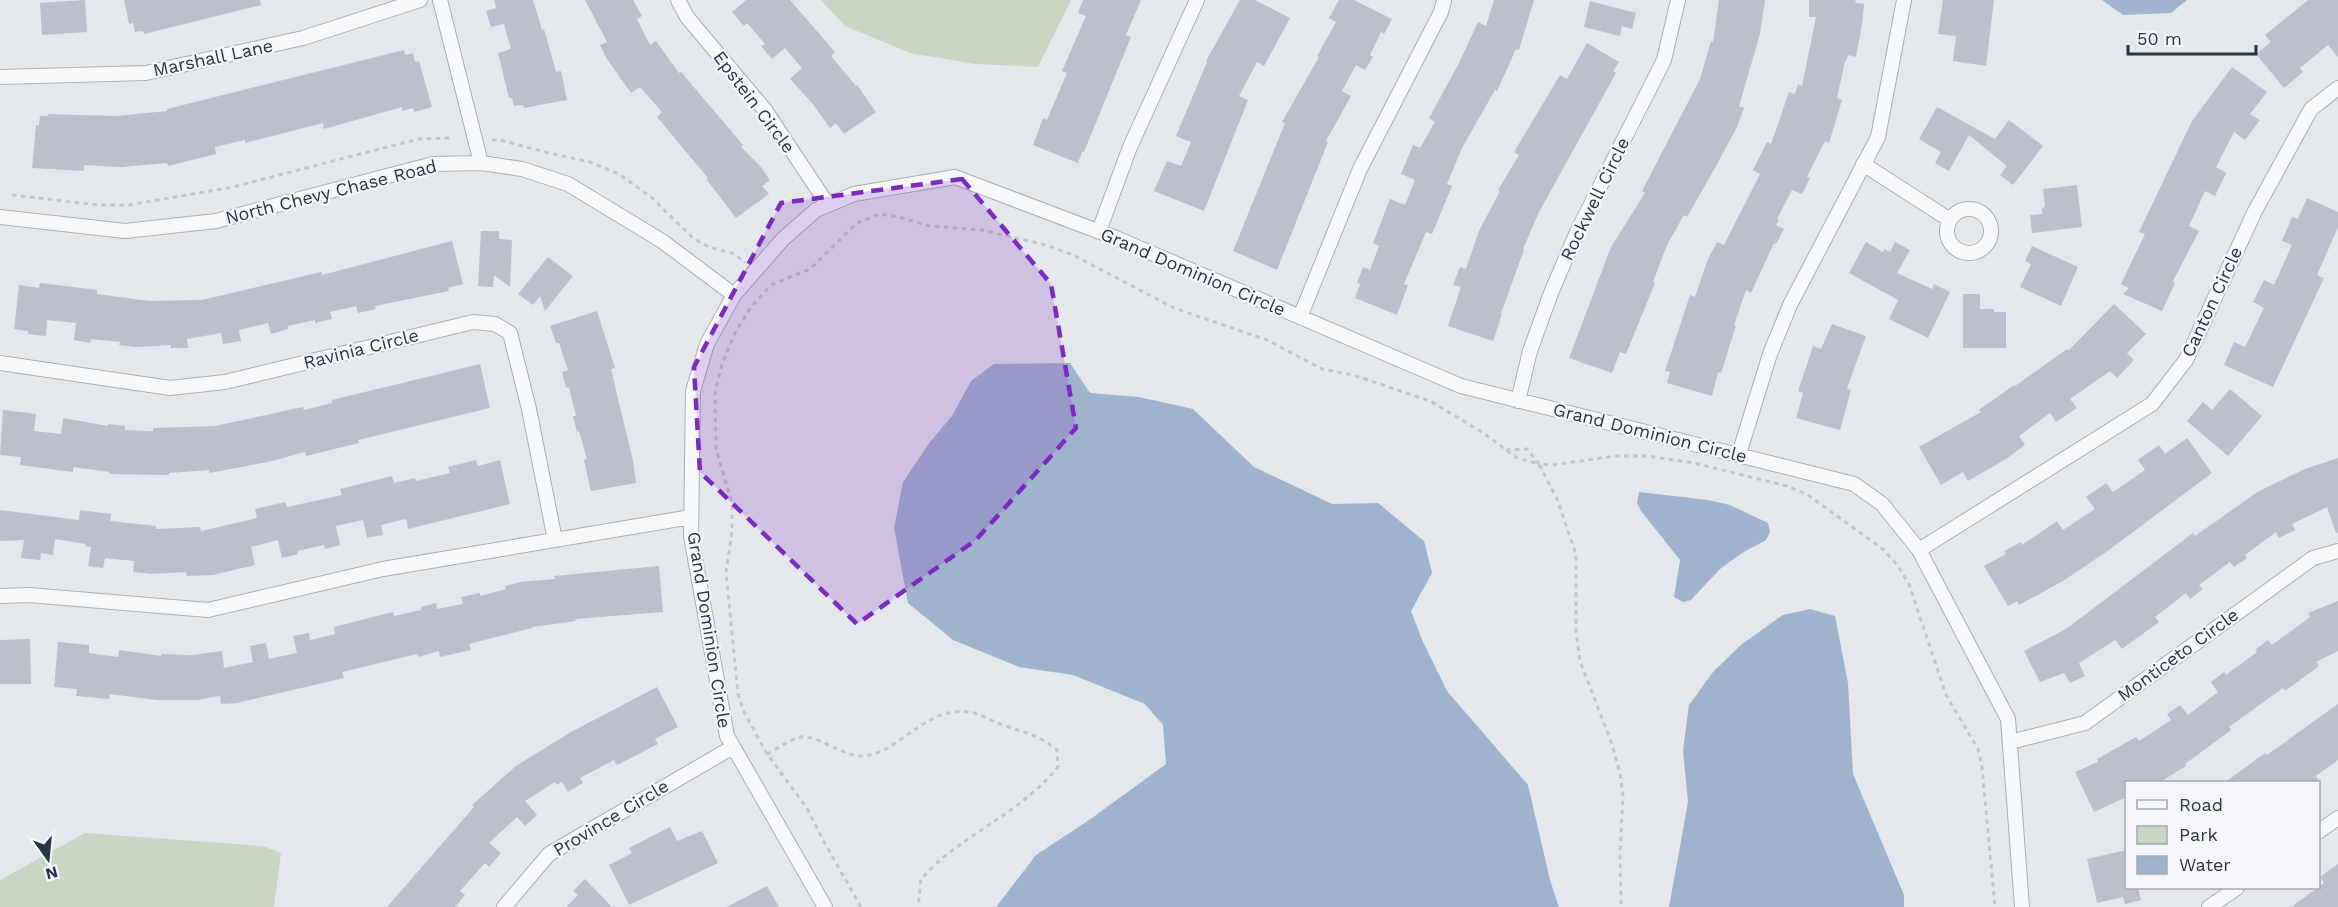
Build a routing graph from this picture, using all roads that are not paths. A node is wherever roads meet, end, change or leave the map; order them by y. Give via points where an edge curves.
1 (420, 0) edge
2 (440, 0) edge
3 (678, 0) edge
4 (1197, 0) edge
5 (1444, 0) edge
6 (1678, 0) edge
7 (1904, 0) edge
8 (0, 76) edge
9 (2338, 88) edge
10 (481, 163) junction
11 (1863, 164) junction
12 (828, 205) junction
13 (0, 217) edge
14 (1950, 220) dead end
15 (1099, 231) junction
16 (734, 294) junction
17 (1300, 317) junction
18 (0, 363) edge
19 (1518, 401) junction
20 (1739, 454) junction
21 (691, 517) junction
22 (555, 540) junction
23 (1918, 550) junction
24 (2338, 551) edge
25 (0, 596) edge
26 (2010, 742) junction
27 (733, 747) junction
28 (2338, 818) edge
29 (2320, 831) edge
30 (2236, 889) edge
31 (504, 907) edge
32 (825, 907) edge
33 (2022, 907) edge
34 (2209, 907) edge

1 - 8 street, Marshall Lane via 303,38 146,73
2 - 10 street
3 - 12 street, Epstein Circle via 687,17 765,111
4 - 15 street via 1130,147
5 - 17 street via 1360,169
6 - 19 street, Rockwell Circle via 1664,60 1576,232 1551,292 1530,351
7 - 11 street via 1878,137
9 - 23 street, Canton Circle via 2311,109 2255,211 2186,360 2152,404
10 - 13 street, North Chevy Chase Road via 433,164 216,221 125,231
10 - 16 street, North Chevy Chase Road via 522,169 568,184 662,241
11 - 14 street
11 - 20 street via 1790,305 1770,354
12 - 15 street, Grand Dominion Circle via 854,194 955,177
12 - 16 street, Grand Dominion Circle via 816,210 783,238
15 - 17 street, Grand Dominion Circle
16 - 21 street, Grand Dominion Circle via 707,344 693,391
17 - 19 street, Grand Dominion Circle via 1461,386
18 - 22 street, Ravinia Circle via 170,388 225,382 473,322 495,324 510,333
19 - 20 street, Grand Dominion Circle
20 - 23 street, Grand Dominion Circle via 1854,484 1882,504
21 - 22 street
21 - 27 street, Grand Dominion Circle via 691,536 727,736
22 - 25 street via 383,569 208,610
23 - 26 street, Grand Dominion Circle via 2008,718
24 - 26 street, Monticeto Circle via 2313,558 2085,723
26 - 33 street, Grand Dominion Circle
27 - 31 street, Province Circle via 549,854
27 - 32 street, Grand Dominion Circle
28 - 29 street
30 - 34 street

